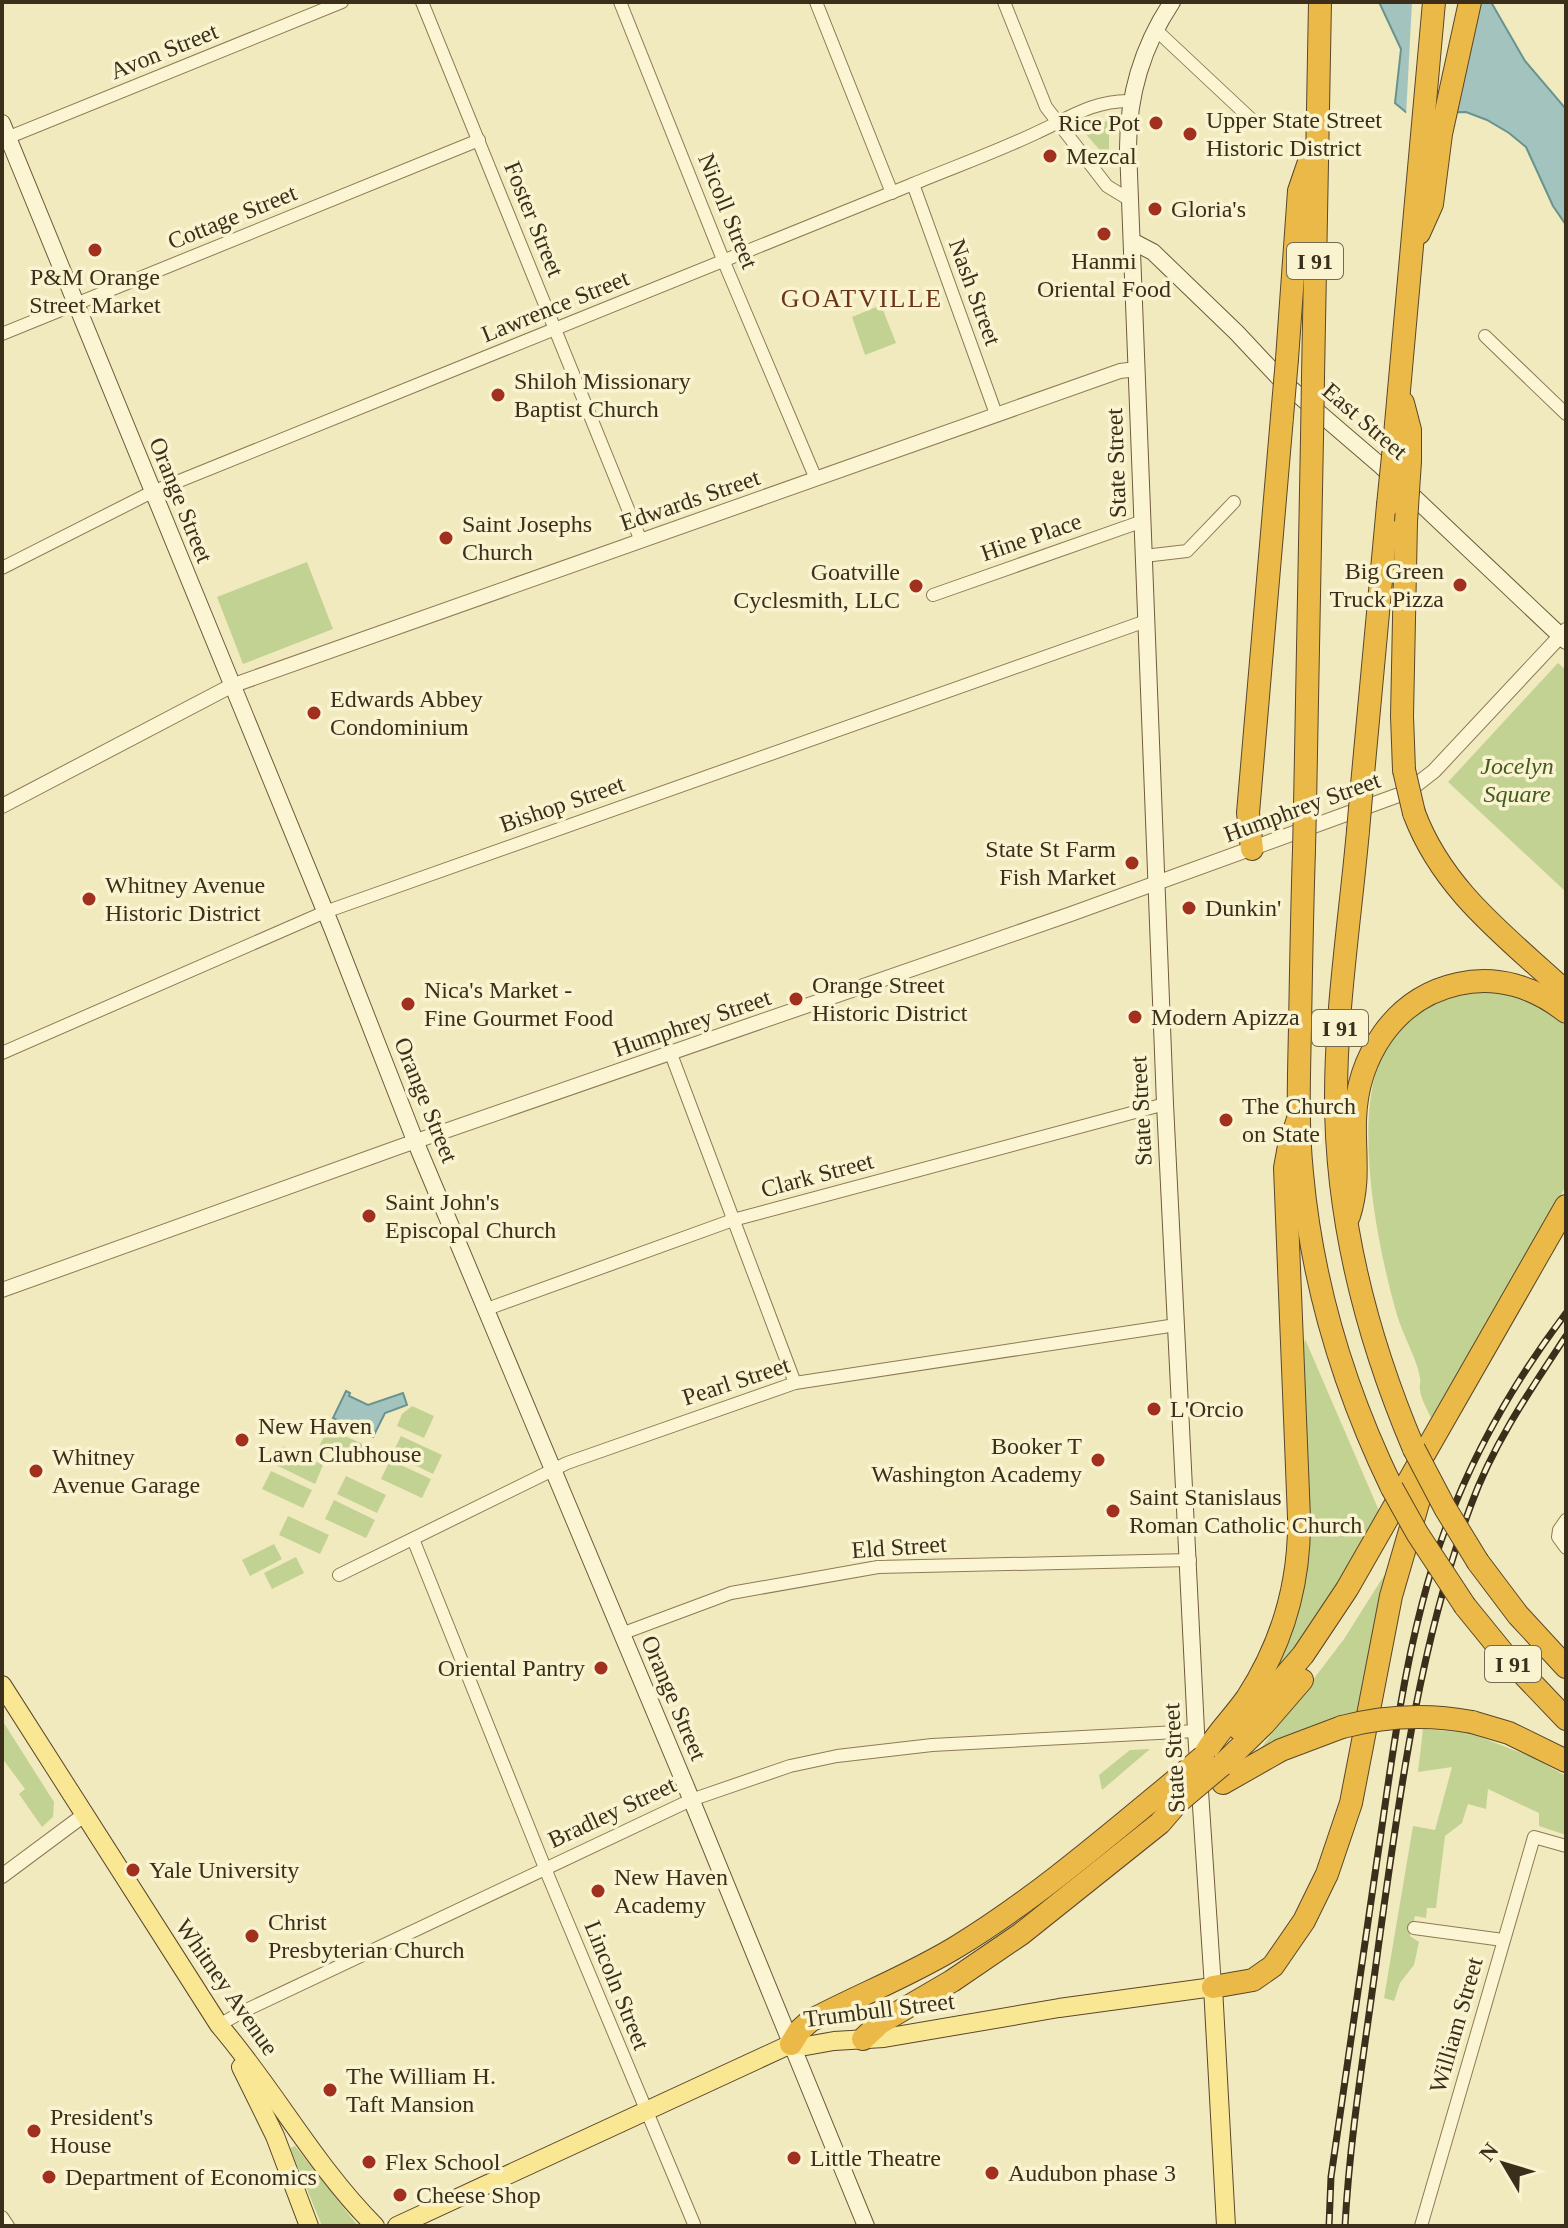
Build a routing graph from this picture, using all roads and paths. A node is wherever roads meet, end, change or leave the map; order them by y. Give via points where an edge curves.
1 (342, 2) edge
2 (422, 2) edge
3 (620, 2) edge
4 (816, 2) edge
5 (1004, 2) edge
6 (1172, 2) edge
7 (1320, 2) edge
8 (1434, 2) edge
9 (1470, 2) edge
10 (1155, 29) junction
11 (1130, 101) junction
12 (1251, 119) dead end
13 (1434, 121) junction
14 (1056, 122) junction
15 (4, 134) edge
16 (479, 140) junction
17 (1317, 145) junction
18 (913, 184) junction
19 (892, 193) junction
20 (1130, 200) junction
21 (1132, 241) junction
22 (724, 262) junction
23 (75, 304) junction
24 (555, 330) junction
25 (2, 334) edge
26 (1485, 336) dead end
27 (1137, 369) junction
28 (996, 414) junction
29 (1566, 414) edge
30 (1402, 453) junction
31 (816, 479) junction
32 (152, 492) junction
33 (1234, 502) dead end
34 (1143, 521) junction
35 (641, 541) junction
36 (1144, 556) junction
37 (2, 568) edge
38 (933, 595) dead end
39 (1146, 621) junction
40 (1564, 635) edge
41 (231, 686) junction
42 (2, 806) edge
43 (1252, 849) junction
44 (1156, 883) junction
45 (325, 912) junction
46 (1566, 992) edge
47 (1566, 1012) edge
48 (2, 1053) edge
49 (671, 1054) junction
50 (1165, 1104) junction
51 (1299, 1116) junction
52 (416, 1143) junction
53 (1566, 1206) edge
54 (733, 1220) junction
55 (1346, 1225) junction
56 (1566, 1236) edge
57 (2, 1290) edge
58 (487, 1309) junction
59 (1176, 1325) junction
60 (795, 1383) junction
61 (552, 1470) junction
62 (1423, 1486) junction
63 (1564, 1522) edge
64 (413, 1539) junction
65 (1566, 1548) edge
66 (1190, 1560) junction
67 (339, 1575) dead end
68 (621, 1634) junction
69 (1566, 1667) edge
70 (2, 1685) edge
71 (1566, 1719) edge
72 (1196, 1731) junction
73 (1218, 1757) junction
74 (1566, 1761) edge
75 (691, 1800) junction
76 (84, 1815) junction
77 (1566, 1846) edge
78 (545, 1868) junction
79 (2, 1876) edge
80 (1414, 1928) dead end
81 (1503, 1940) junction
82 (1213, 1987) junction
83 (219, 2025) junction
84 (863, 2039) junction
85 (791, 2044) junction
86 (645, 2111) junction
87 (2, 2217) edge
88 (694, 2224) dead end
89 (8, 2226) edge
90 (309, 2226) edge
91 (375, 2226) edge
92 (397, 2226) edge
93 (866, 2226) edge
94 (1226, 2226) edge
95 (1421, 2226) edge

1 - 15 street, Avon Street
2 - 16 street, Foster Street
3 - 22 street, Nicoll Street
4 - 19 street
5 - 14 street
6 - 10 main road, State Street
7 - 17 highway, I 91
8 - 13 highway
9 - 13 highway
10 - 11 main road, State Street
10 - 12 street
11 - 14 street, Lawrence Street via 1103,104
11 - 20 main road, State Street
13 - 30 highway via 1432,204 1412,244 1399,388 1410,430
14 - 18 street, Lawrence Street
14 - 20 street via 1107,186
15 - 23 main road, Orange Street
16 - 23 street, Cottage Street
16 - 24 street, Foster Street
17 - 43 highway, bridge via 1299,191 1248,813
17 - 51 highway, I 91, bridge
18 - 19 street, Lawrence Street
18 - 28 street, Nash Street
19 - 22 street, Lawrence Street
20 - 21 main road, State Street
21 - 27 main road, State Street
21 - 40 main road, East Street via 1153,252 1282,381
22 - 24 street, Lawrence Street
22 - 31 street, Nicoll Street
23 - 25 street, Cottage Street
23 - 32 main road, Orange Street
24 - 32 street, Lawrence Street
24 - 35 street, Foster Street
26 - 29 street
27 - 28 street, Edwards Street
27 - 34 main road, State Street
28 - 31 street, Edwards Street
30 - 46 highway, bridge via 1402,716 1404,770 1414,813 1434,857 1464,898
30 - 55 highway, I 91, bridge via 1388,505 1337,1068
31 - 35 street, Edwards Street
32 - 37 street, Lawrence Street
32 - 41 main road, Orange Street
33 - 36 street via 1187,551
34 - 36 main road, State Street
34 - 38 street, Hine Place
35 - 41 street, Edwards Street
36 - 39 main road, State Street
39 - 44 main road, State Street
39 - 45 street, Bishop Street
40 - 43 street, Humphrey Street via 1417,787
41 - 42 street, Edwards Street
41 - 45 main road, Orange Street
43 - 44 street, Humphrey Street
44 - 49 street, Humphrey Street
44 - 50 main road, State Street
45 - 48 street, Bishop Street
45 - 52 main road, Orange Street
47 - 55 highway via 1525,988 1478,981 1443,988 1402,1012 1376,1043 1360,1082 1357,1185
49 - 52 street, Humphrey Street
49 - 54 street
50 - 54 street, Clark Street
50 - 59 main road, State Street
51 - 71 highway, I 91, bridge via 1306,1212 1325,1309 1353,1397 1392,1488 1465,1606
51 - 73 highway via 1285,1168 1299,1518 1296,1572 1271,1655
52 - 57 street, Humphrey Street
52 - 58 main road, Orange Street
53 - 73 highway via 1334,1609
54 - 58 street, Clark Street
54 - 60 street
55 - 69 highway, I 91, bridge via 1369,1329 1414,1449 1478,1562
56 - 62 highway
58 - 61 main road, Orange Street
59 - 60 street, Pearl Street
59 - 66 main road, State Street
60 - 61 street, Pearl Street
61 - 64 street, Pearl Street
61 - 68 main road, Orange Street
62 - 73 highway via 1314,1665 1264,1724
62 - 82 highway via 1396,1576 1351,1803 1331,1866 1304,1921 1273,1966 1253,1980
63 - 65 street via 1558,1537
64 - 67 street, Pearl Street
64 - 78 street, Lincoln Street
66 - 68 street, Eld Street via 878,1567 731,1593
66 - 72 main road, State Street
68 - 75 main road, Orange Street
70 - 76 main road, Whitney Avenue
72 - 75 street, Bradley Street via 932,1745 837,1756
72 - 82 main road, State Street
73 - 74 highway, bridge via 1281,1750 1364,1722 1431,1717 1472,1722
73 - 84 highway, bridge via 1172,1813 1021,1934
73 - 85 highway, bridge via 1177,1779 973,1937 810,2021
75 - 78 street, Bradley Street
75 - 85 main road, Orange Street
76 - 79 street
76 - 83 main road, Whitney Avenue
77 - 81 street, William Street via 1534,1837
78 - 83 street, Bradley Street
78 - 86 street, Lincoln Street
80 - 81 street
81 - 95 street, William Street
82 - 84 main road, Trumbull Street
82 - 94 main road, State Street
83 - 90 main road via 275,2136
83 - 91 main road, Whitney Avenue
84 - 85 main road, Trumbull Street
85 - 86 main road, Trumbull Street
85 - 93 main road, Orange Street
86 - 88 street, Lincoln Street
86 - 92 main road, Trumbull Street
87 - 89 street

